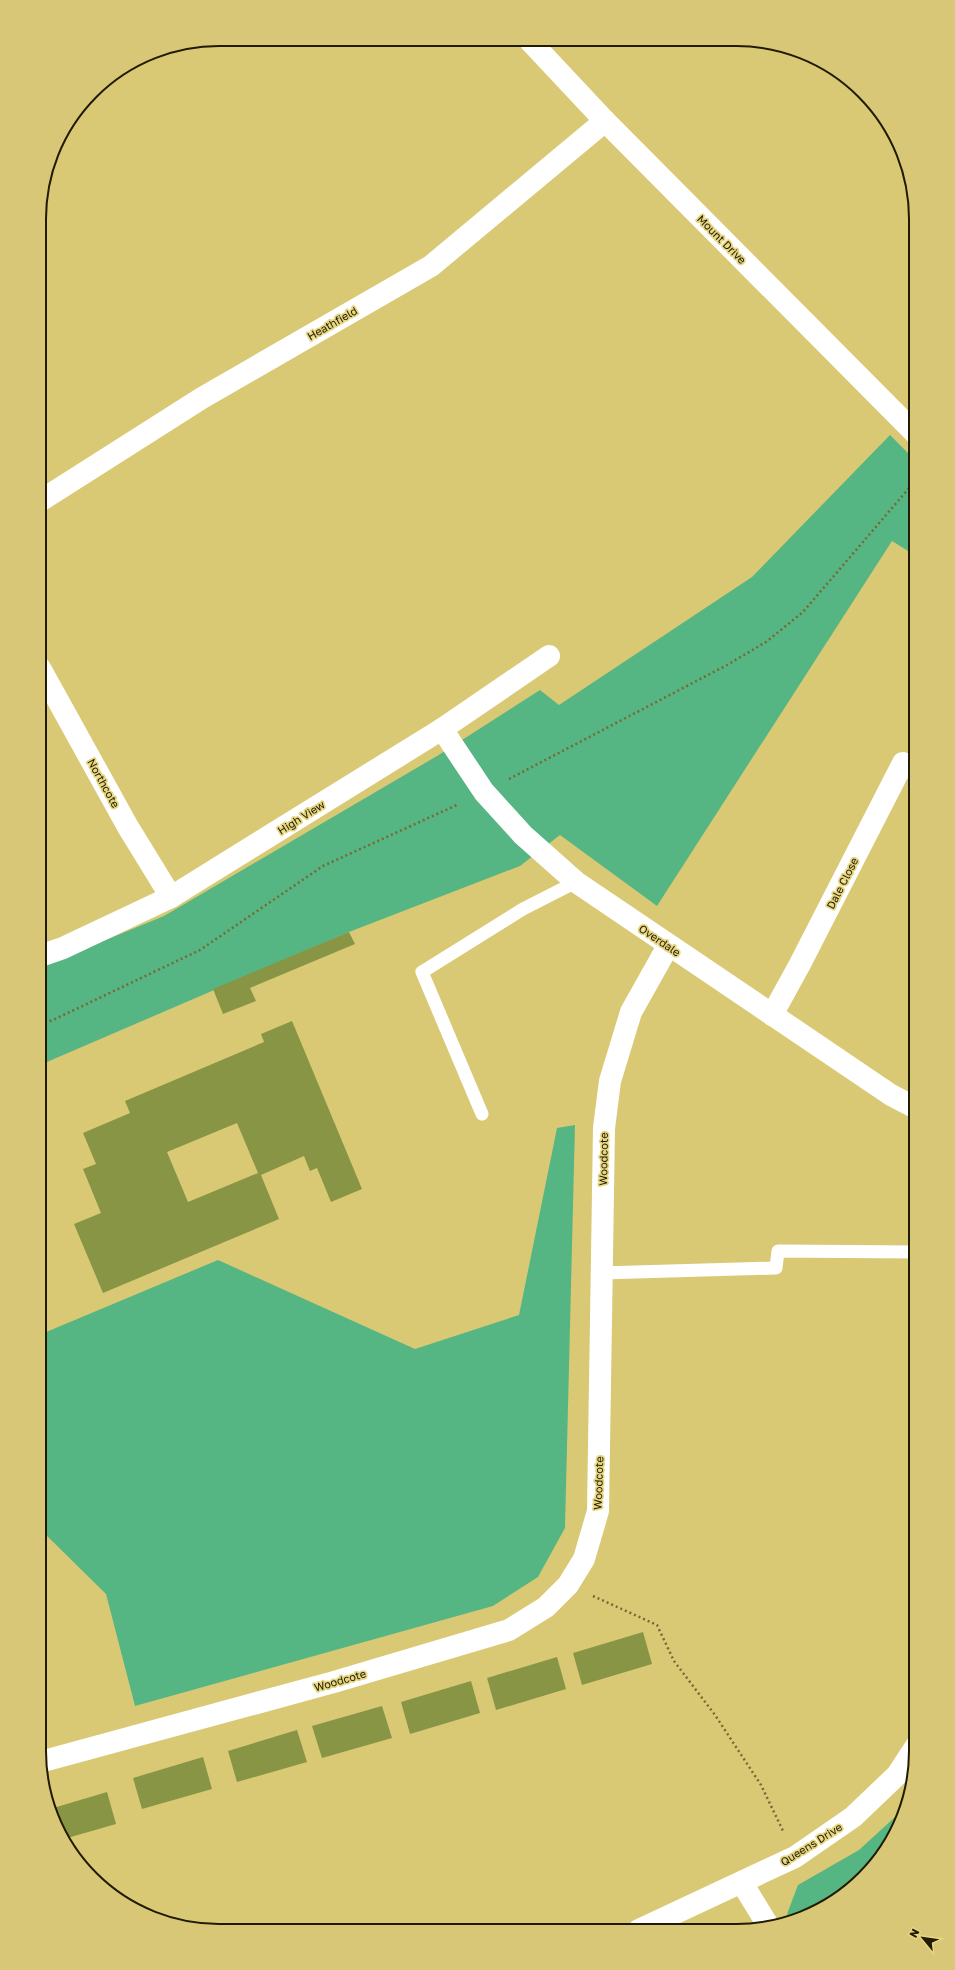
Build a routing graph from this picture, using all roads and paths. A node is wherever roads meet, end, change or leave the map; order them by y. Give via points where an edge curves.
1 (535, 46) edge
2 (605, 121) junction
3 (909, 427) edge
4 (46, 497) edge
5 (549, 656) dead end
6 (46, 679) edge
7 (442, 729) junction
8 (909, 766) edge
9 (576, 882) junction
10 (171, 897) junction
11 (668, 946) junction
12 (46, 954) edge
13 (772, 1015) junction
14 (909, 1104) edge
15 (482, 1114) dead end
16 (909, 1252) edge
17 (601, 1273) junction
18 (568, 1585) junction
19 (909, 1757) edge
20 (46, 1760) edge
21 (795, 1857) junction
22 (742, 1883) junction
23 (766, 1922) edge
24 (652, 1924) edge

1 - 2 street, Mount Drive
2 - 3 street, Mount Drive
2 - 4 street, Heathfield via 431,266 202,398
5 - 7 street, High View
6 - 10 street, Northcote via 128,827
7 - 9 street, Overdale via 484,792 523,835
7 - 10 street, High View
8 - 13 street, Dale Close via 903,763
9 - 11 street, Overdale
9 - 15 lane via 523,909 422,972
10 - 12 street, High View
11 - 13 street, Overdale
11 - 17 street, Woodcote via 631,1012 610,1081 604,1128
13 - 14 street, Overdale via 890,1095
16 - 17 lane via 778,1251 776,1268
17 - 18 street, Woodcote via 598,1511 584,1559
18 - 20 street, Woodcote via 546,1607 509,1630 334,1682
18 - 21 path via 657,1625 674,1661 715,1715 761,1785
19 - 21 street, Queens Drive via 897,1775 853,1817
21 - 22 street, Queens Drive
22 - 23 street
22 - 24 street, Queens Drive

